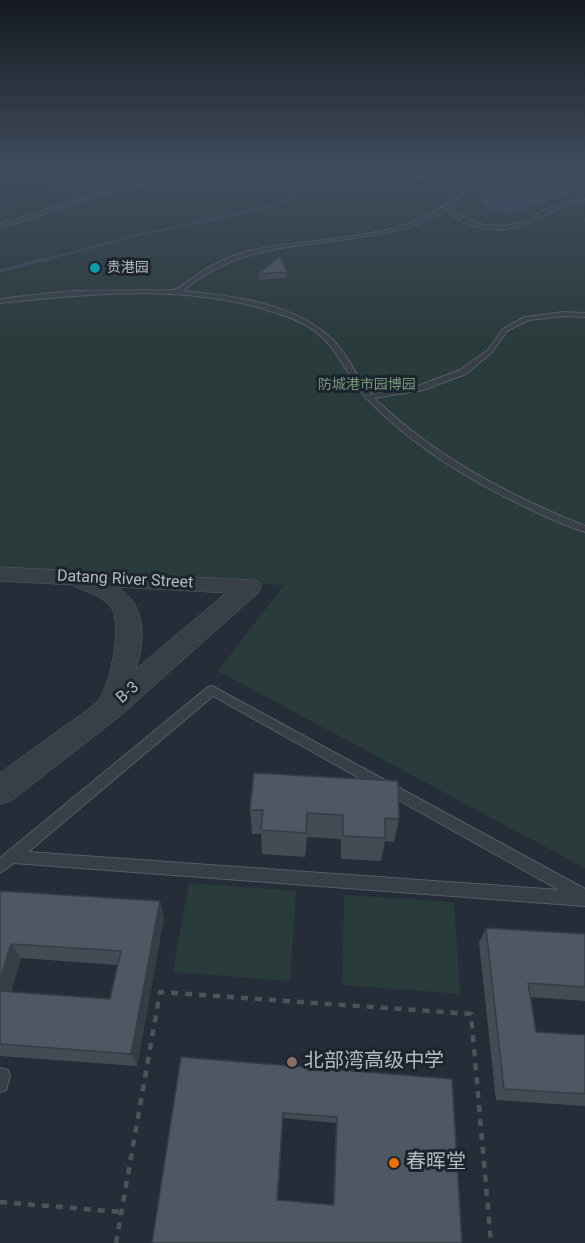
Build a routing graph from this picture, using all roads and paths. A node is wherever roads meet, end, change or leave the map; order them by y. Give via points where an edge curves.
1 (403, 226) edge
2 (178, 292) junction
3 (0, 301) edge
4 (585, 315) edge
5 (370, 396) junction
6 (585, 529) edge
7 (0, 574) edge
8 (78, 578) junction
9 (249, 586) joint
10 (110, 708) junction
11 (0, 791) edge
12 (13, 857) junction
13 (0, 867) edge
14 (585, 898) edge
15 (0, 1076) edge
16 (0, 1084) edge
17 (0, 1202) edge
18 (122, 1212) junction
19 (116, 1243) edge
20 (491, 1243) edge

1 - 2 lane via 235,257 202,273
2 - 3 lane via 93,292
2 - 5 lane via 242,302 300,320 332,343
4 - 5 lane via 527,318 505,330 490,351 463,372 420,388
5 - 6 lane via 414,436 467,471 516,499
7 - 8 street, Datang River Street
8 - 9 street, Datang River Street
8 - 10 street via 110,591 128,613 131,640
9 - 10 street, B-3
10 - 11 street, B-3
12 - 13 lane
12 - 14 lane
12 - 14 lane via 212,690
15 - 16 lane
17 - 18 path
18 - 19 path
18 - 20 path via 160,992 471,1014

